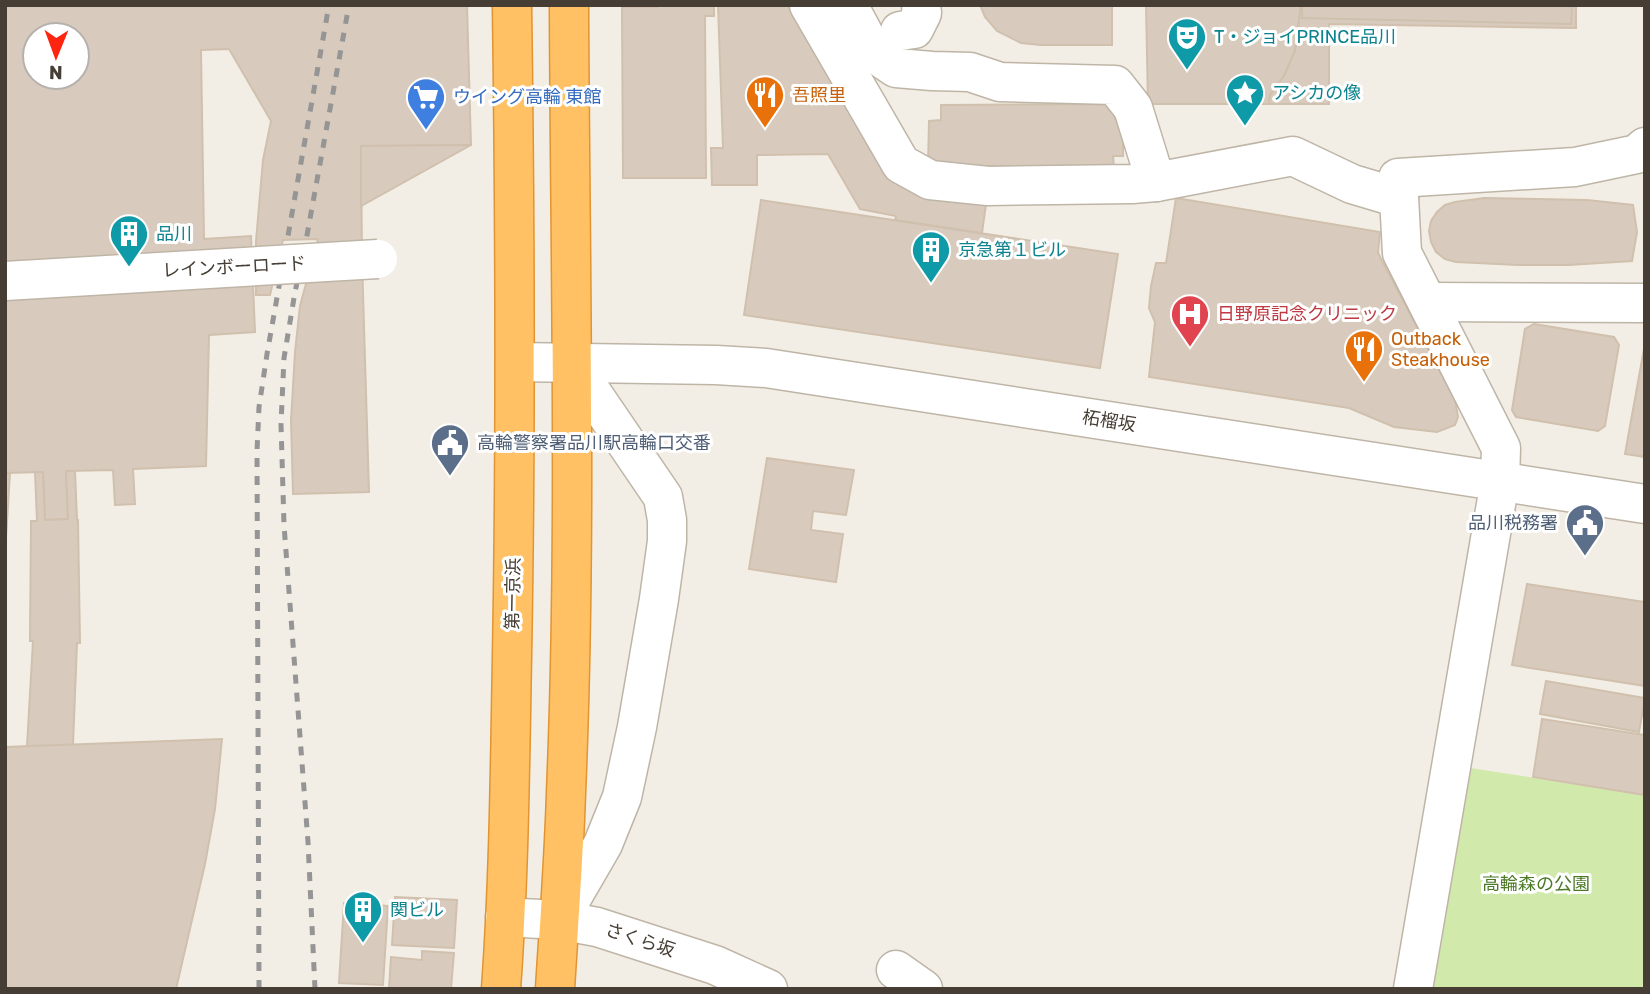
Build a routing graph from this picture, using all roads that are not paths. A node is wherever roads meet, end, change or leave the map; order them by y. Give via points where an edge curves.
1 (512, 5) edge
2 (569, 5) edge
3 (809, 5) edge
4 (848, 5) edge
5 (513, 60) junction
6 (569, 64) junction
7 (1645, 147) edge
8 (1156, 182) junction
9 (1399, 198) junction
10 (513, 199) junction
11 (570, 200) junction
12 (378, 259) dead end
13 (5, 281) edge
14 (1427, 302) junction
15 (1645, 303) edge
16 (515, 362) junction
17 (571, 362) junction
18 (1500, 481) junction
19 (1645, 504) edge
20 (505, 917) junction
21 (559, 920) junction
22 (501, 989) edge
23 (555, 989) edge
24 (768, 989) edge
25 (1413, 989) edge

1 - 5 highway, 第一京浜
2 - 6 highway
3 - 8 street via 901,164 930,180 988,186
4 - 8 street via 874,53 896,68 970,72 1000,82 1115,85 1133,108
5 - 6 highway via 531,76 553,77
5 - 10 highway, 第一京浜
6 - 11 highway
7 - 9 street via 1637,154 1574,167 1398,178
8 - 9 street via 1293,156 1352,184
9 - 14 street via 1402,253
10 - 11 highway
10 - 16 highway, 第一京浜
11 - 17 highway
12 - 13 street, レインボーロード, bridge
14 - 15 street
14 - 18 street via 1501,448
16 - 17 street, 柘榴坂
16 - 20 highway, 第一京浜
17 - 18 street, 柘榴坂 via 777,370
17 - 21 highway via 570,630
17 - 21 street via 663,497 667,541 617,847
18 - 19 street, 柘榴坂
18 - 25 street
20 - 21 street, さくら坂
20 - 22 highway, 第一京浜
21 - 23 highway
21 - 24 street, さくら坂 via 597,927 715,965

